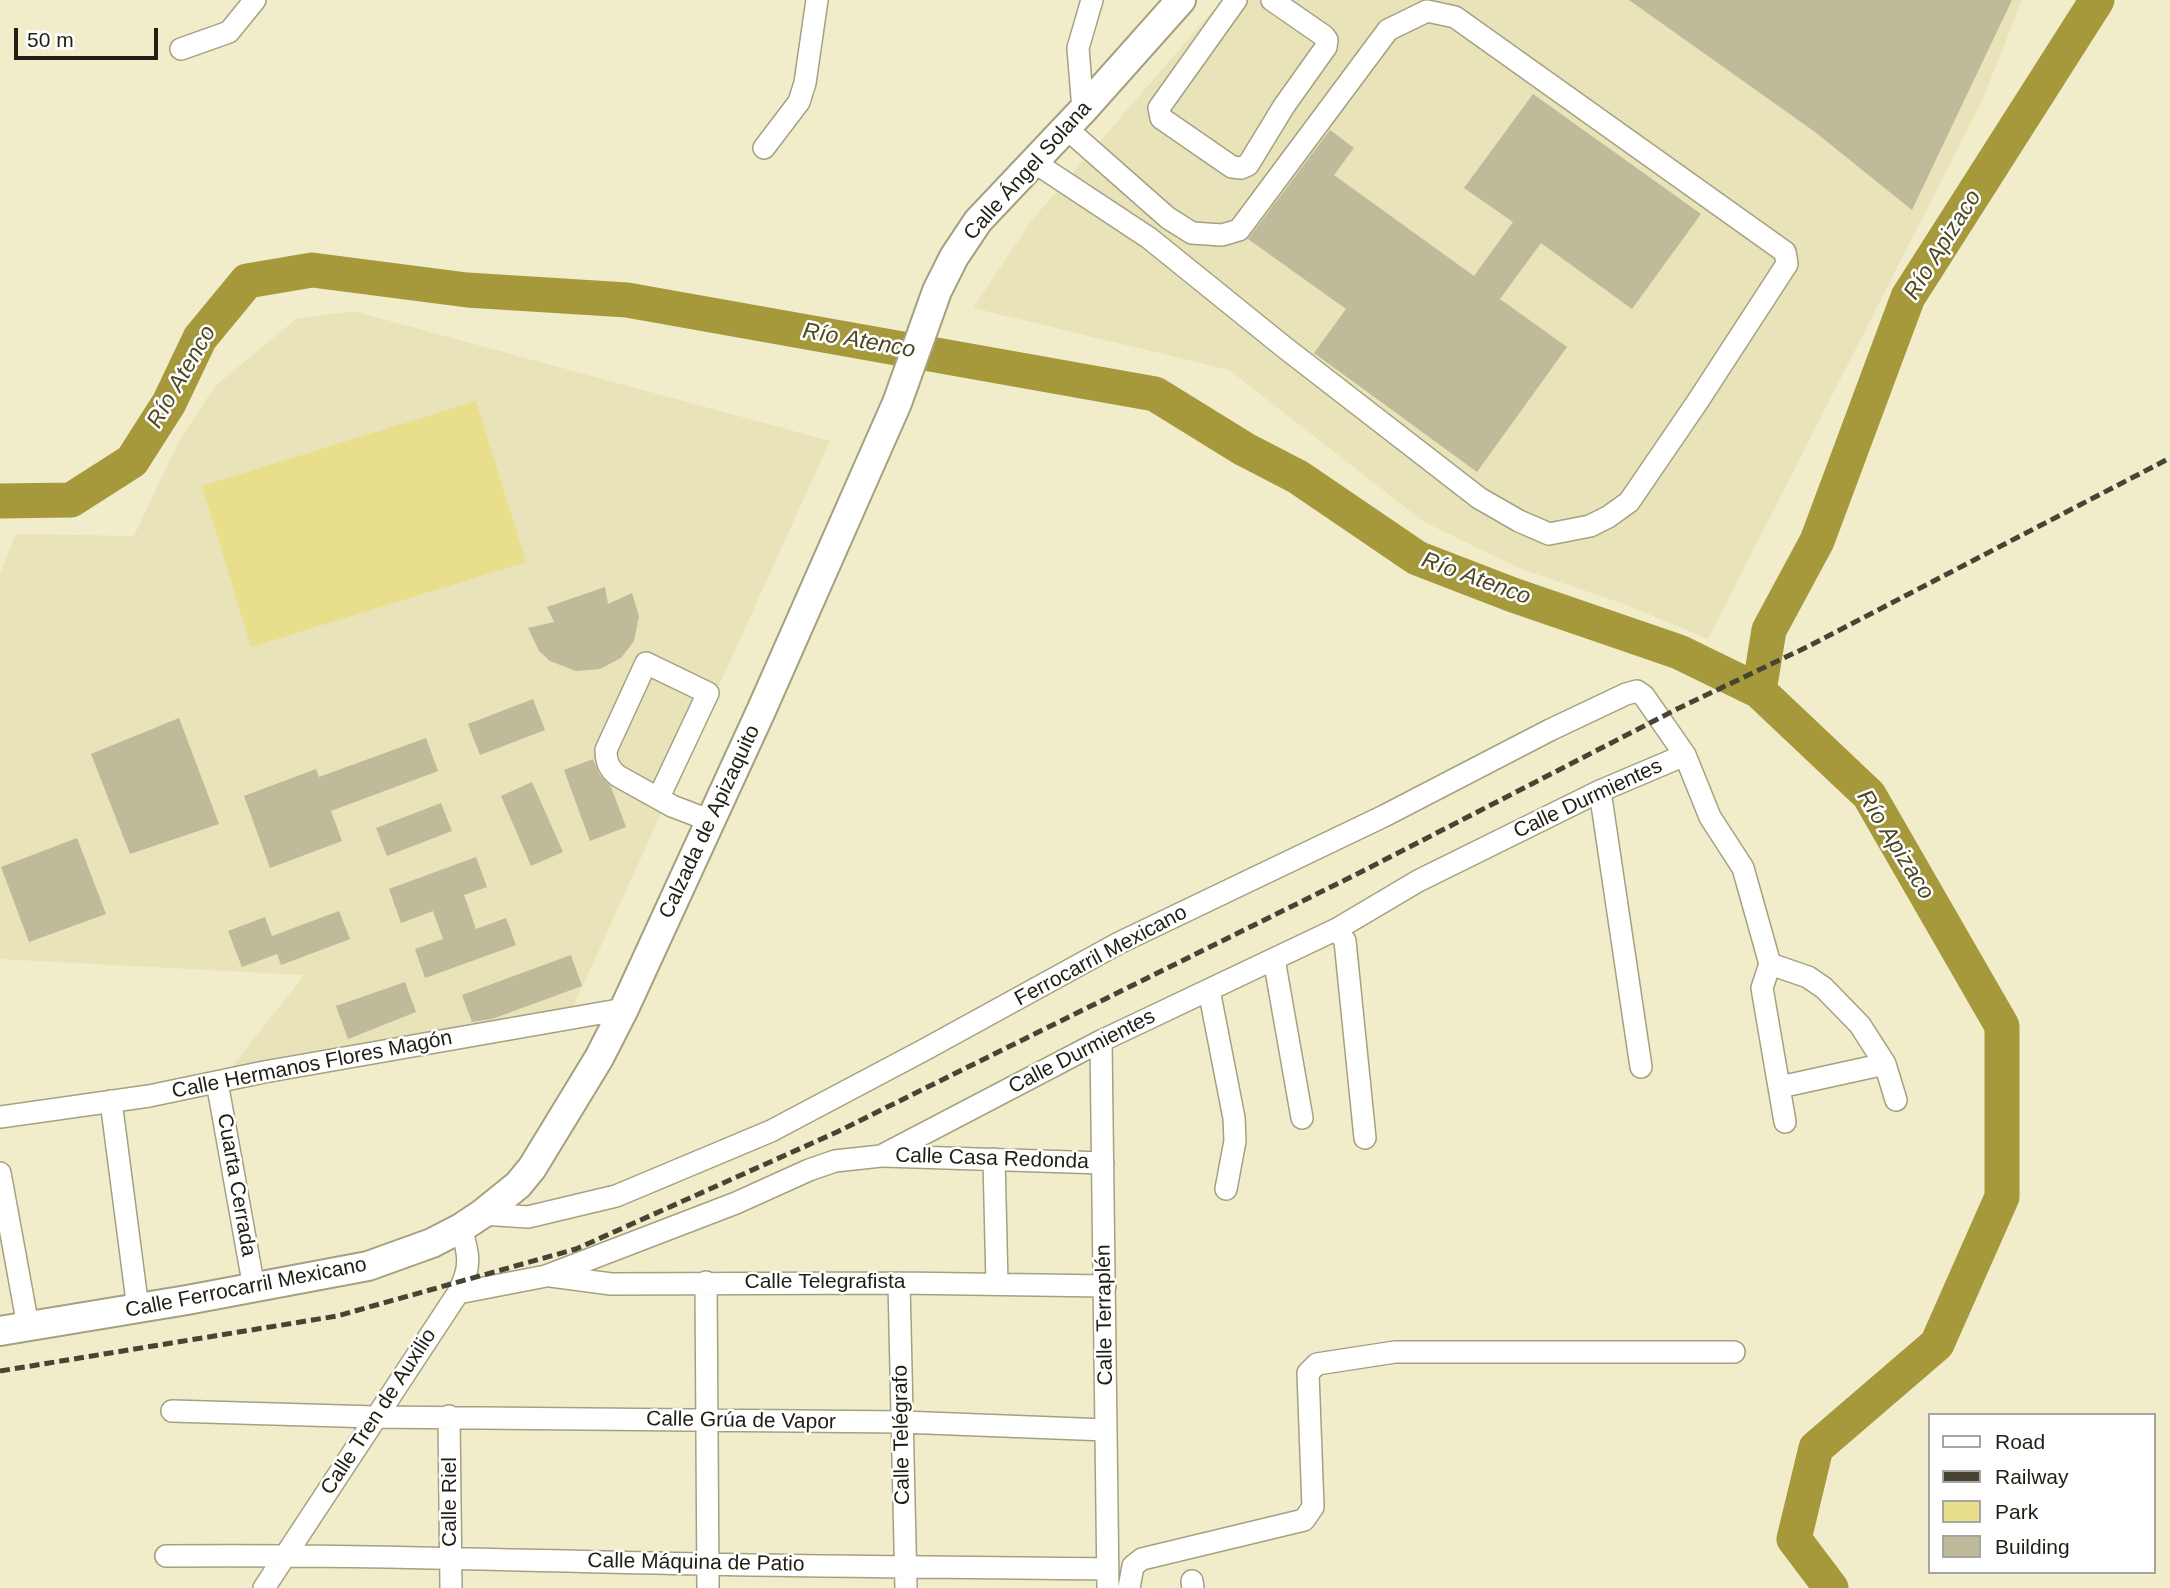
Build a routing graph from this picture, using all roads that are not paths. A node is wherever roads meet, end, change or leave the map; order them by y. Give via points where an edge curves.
1 (255, 0) edge
2 (817, 0) edge
3 (1092, 0) edge
4 (1181, 0) edge
5 (1236, 0) edge
6 (1272, 0) edge
7 (181, 50) dead end
8 (1075, 119) junction
9 (764, 148) dead end
10 (1034, 162) junction
11 (897, 403) joint
12 (1685, 755) junction
13 (1600, 791) junction
14 (659, 797) junction
15 (711, 821) junction
16 (1337, 929) junction
17 (1274, 959) junction
18 (1770, 964) junction
19 (1209, 990) junction
20 (624, 1009) junction
21 (1101, 1041) junction
22 (1885, 1064) junction
23 (1641, 1067) dead end
24 (217, 1082) junction
25 (1780, 1087) junction
26 (1896, 1100) dead end
27 (111, 1101) junction
28 (0, 1117) edge
29 (1302, 1118) dead end
30 (1785, 1122) dead end
31 (1366, 1138) dead end
32 (881, 1156) junction
33 (994, 1159) junction
34 (1103, 1163) junction
35 (0, 1173) edge
36 (1226, 1189) dead end
37 (471, 1221) junction
38 (546, 1276) junction
39 (706, 1282) junction
40 (899, 1283) junction
41 (997, 1284) junction
42 (1105, 1286) junction
43 (254, 1288) junction
44 (458, 1293) junction
45 (138, 1309) junction
46 (28, 1326) junction
47 (0, 1331) edge
48 (1734, 1352) dead end
49 (172, 1411) dead end
50 (449, 1416) junction
51 (375, 1417) junction
52 (707, 1422) junction
53 (902, 1422) junction
54 (1106, 1430) junction
55 (286, 1555) junction
56 (166, 1556) dead end
57 (451, 1559) junction
58 (708, 1564) junction
59 (905, 1565) junction
60 (1108, 1579) edge
61 (264, 1588) edge
62 (451, 1588) edge
63 (708, 1588) edge
64 (906, 1588) edge
65 (1129, 1588) edge

1 - 7 street via 229,32
2 - 9 street via 799,102
3 - 8 street via 1077,48
4 - 8 main road, Calle Ángel Solana
5 - 6 street via 1160,108 1161,118 1232,167 1241,168 1248,165 1326,47 1324,36
8 - 10 main road, Calle Ángel Solana
8 - 10 street via 1168,218 1192,233 1222,235 1239,230 1388,30 1427,11 1455,17 1786,252 1787,264 1629,502 1590,526 1549,534 1479,498 1149,238
10 - 11 main road, Calle Ángel Solana via 978,221 954,257
11 - 15 main road, Calzada de Apizaquito
12 - 13 street, Calle Durmientes
12 - 18 street, Ferrocarril Mexicano via 1710,817 1743,868
12 - 37 street, Ferrocarril Mexicano via 1643,696 1637,691 1626,694 1119,943 771,1131 616,1196 528,1217
13 - 16 street, Calle Durmientes via 1418,881
13 - 23 street
14 - 14 street via 618,776 606,759 646,663 708,693
14 - 15 street
15 - 20 main road, Calzada de Apizaquito
16 - 17 street, Calle Durmientes
16 - 31 street via 1345,941
17 - 19 street, Calle Durmientes
17 - 29 street
18 - 22 street via 1808,977 1824,988 1860,1026
18 - 25 street via 1762,988
19 - 21 street, Calle Durmientes
19 - 36 street via 1234,1118 1235,1142
20 - 24 street, Calle Hermanos Flores Magón
20 - 37 main road, Calzada de Apizaquito via 532,1168 518,1185
21 - 32 street, Calle Durmientes
21 - 34 street, Calle Terraplén
22 - 25 street
22 - 26 street
24 - 27 street, Calle Hermanos Flores Magón
24 - 43 street, Cuarta Cerrada
25 - 30 street
27 - 28 street, Calle Hermanos Flores Magón
27 - 45 street
32 - 33 street, Calle Casa Redonda
32 - 38 street, Calle Durmientes via 835,1161 809,1170
33 - 34 street, Calle Casa Redonda
33 - 41 street
34 - 42 street, Calle Terraplén
35 - 46 street
37 - 43 main road, Calle Ferrocarril Mexicano via 422,1247 368,1266
37 - 44 street, Calle Tren de Auxilio via 465,1280
38 - 39 street, Calle Telegrafista via 611,1284
38 - 44 street, Calle Durmientes
39 - 40 street, Calle Telegrafista
39 - 52 street
40 - 41 street, Calle Telegrafista
40 - 53 street, Calle Telégrafo
41 - 42 street, Calle Telegrafista
42 - 54 street, Calle Terraplén
43 - 45 main road, Calle Ferrocarril Mexicano
44 - 51 street, Calle Tren de Auxilio
45 - 46 main road, Calle Ferrocarril Mexicano
46 - 47 main road, Calle Ferrocarril Mexicano
48 - 65 street via 1395,1352 1317,1364 1308,1373 1313,1507 1304,1520 1142,1559 1133,1566
49 - 51 street, Calle Grúa de Vapor
50 - 51 street, Calle Grúa de Vapor
50 - 52 street, Calle Grúa de Vapor
50 - 57 street, Calle Riel
51 - 55 street, Calle Tren de Auxilio
52 - 53 street, Calle Grúa de Vapor
52 - 58 street
53 - 54 street, Calle Grúa de Vapor
53 - 59 street, Calle Telégrafo
54 - 60 street, Calle Terraplén
55 - 56 street, Calle Máquina de Patio
55 - 57 street, Calle Máquina de Patio
55 - 61 street, Calle Tren de Auxilio
57 - 58 street, Calle Máquina de Patio
57 - 62 street, Calle Riel
58 - 59 street, Calle Máquina de Patio
58 - 63 street
59 - 60 street, Calle Máquina de Patio
59 - 64 street, Calle Telégrafo

